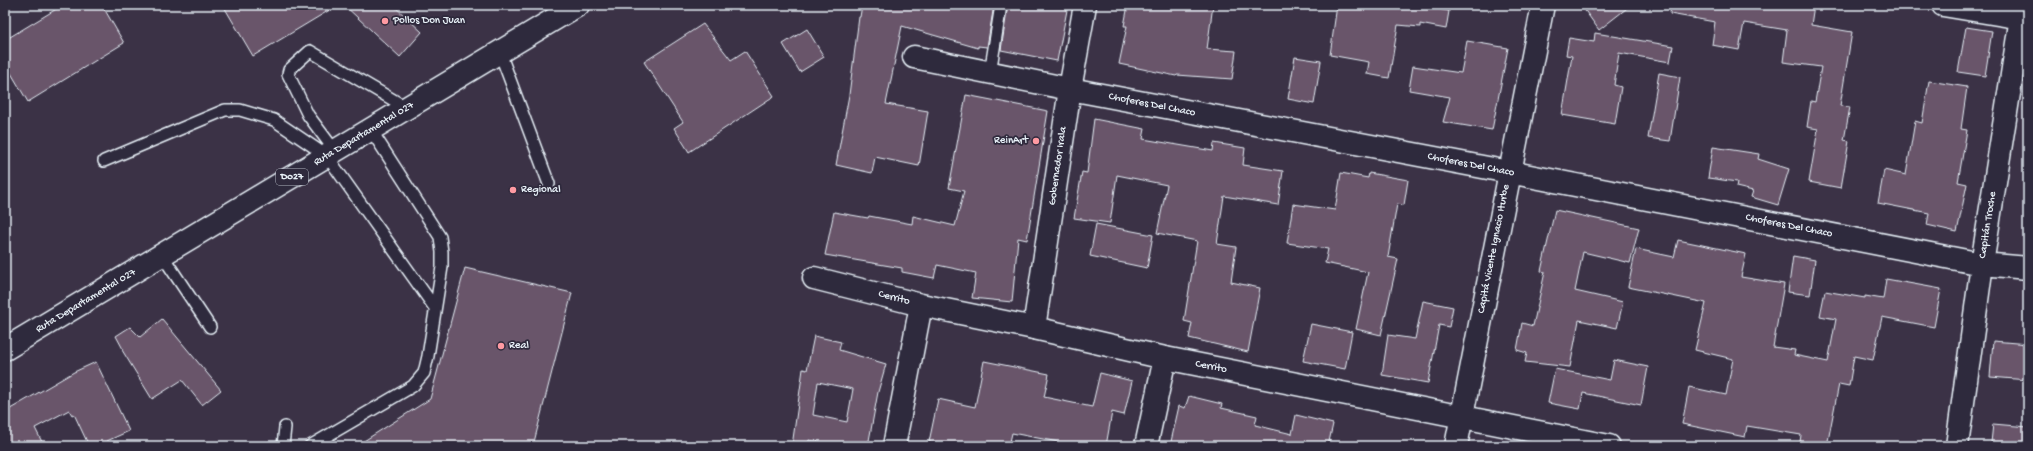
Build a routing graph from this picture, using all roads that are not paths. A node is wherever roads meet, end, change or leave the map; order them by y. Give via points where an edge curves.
1 (578, 5) edge
2 (1002, 5) edge
3 (1085, 5) edge
4 (1544, 5) edge
5 (1943, 5) edge
6 (2024, 14) edge
7 (500, 52) junction
8 (914, 57) dead end
9 (990, 73) junction
10 (1070, 90) junction
11 (407, 108) junction
12 (371, 130) junction
13 (331, 154) junction
14 (104, 161) dead end
15 (1509, 172) junction
16 (550, 184) dead end
17 (162, 255) junction
18 (1982, 264) junction
19 (2028, 268) edge
20 (814, 278) dead end
21 (921, 305) junction
22 (435, 308) junction
23 (210, 327) dead end
24 (1034, 328) junction
25 (5, 349) edge
26 (1165, 358) junction
27 (1461, 416) junction
28 (285, 427) dead end
29 (283, 446) edge
30 (310, 446) edge
31 (894, 446) edge
32 (1146, 446) edge
33 (1456, 446) edge
34 (1609, 446) edge
35 (1957, 446) edge

1 - 7 street, Ruta Departamental 027 / D027
2 - 9 lane
3 - 10 street, Gobernador Irala
4 - 15 street, Capitá Vicente Ignacio Iturbe
5 - 6 street
6 - 18 street, Capitán Troche
7 - 11 street, Ruta Departamental 027 / D027
7 - 16 lane
8 - 9 street, Choferes Del Chaco
9 - 10 street, Choferes Del Chaco
10 - 15 street, Choferes Del Chaco
10 - 24 street, Gobernador Irala
11 - 12 street, Ruta Departamental 027 / D027
11 - 13 lane via 310,51 289,70 288,74
12 - 13 street, Ruta Departamental 027 / D027
12 - 22 lane via 440,237 442,267
13 - 14 lane via 274,120 240,110 225,110
13 - 17 street, Ruta Departamental 027 / D027
13 - 22 lane
15 - 18 street, Choferes Del Chaco
15 - 27 street, Capitá Vicente Ignacio Iturbe
17 - 23 lane
17 - 25 street, Ruta Departamental 027 / D027
18 - 19 street, Choferes Del Chaco
18 - 35 street, Capitán Troche
20 - 21 street, Cerrito
21 - 24 street, Cerrito
21 - 31 street
22 - 30 lane via 424,373 413,386
24 - 26 street, Cerrito
26 - 27 street, Cerrito
26 - 32 street
27 - 33 street, Capitá Vicente Ignacio Iturbe
27 - 34 street, Cerrito
28 - 29 lane

